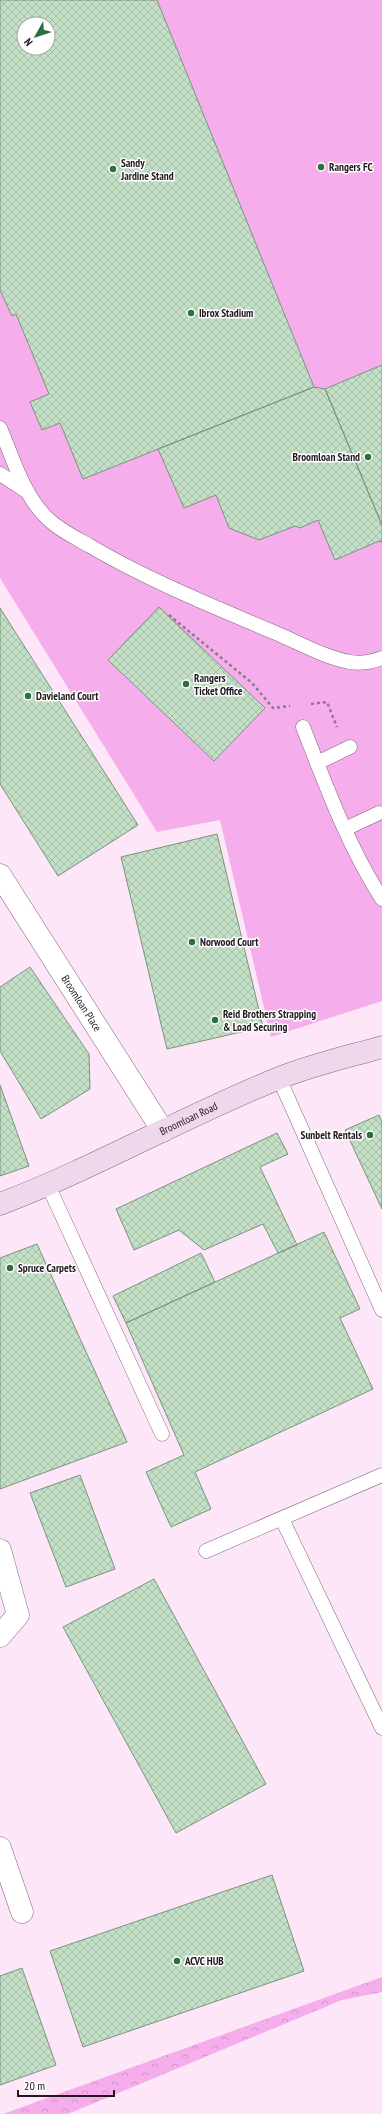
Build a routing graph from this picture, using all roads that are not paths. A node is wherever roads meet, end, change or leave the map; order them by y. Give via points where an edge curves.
1 (0, 428) edge
2 (0, 474) edge
3 (28, 492) junction
4 (382, 658) edge
5 (303, 727) dead end
6 (350, 747) road end
7 (317, 763) junction
8 (379, 813) dead end
9 (345, 829) junction
10 (0, 876) edge
11 (382, 899) edge
12 (382, 1047) edge
13 (279, 1078) junction
14 (163, 1131) junction
15 (48, 1185) junction
16 (0, 1204) edge
17 (382, 1310) edge
18 (162, 1434) dead end
19 (382, 1475) edge
20 (282, 1519) junction
21 (0, 1550) edge
22 (206, 1551) dead end
23 (0, 1636) edge
24 (382, 1728) edge
25 (0, 1848) edge
26 (22, 1912) dead end

1 - 3 lane
2 - 3 lane
3 - 4 lane via 48,520 115,561 163,584 349,662 364,663
5 - 7 lane
6 - 7 lane
7 - 9 lane
8 - 9 lane
9 - 11 lane via 366,874
10 - 14 street, Broomloan Place
12 - 13 street, Broomloan Road
13 - 14 street, Broomloan Road
13 - 17 lane
14 - 15 street, Broomloan Road
15 - 16 street, Broomloan Road
15 - 18 lane
19 - 20 lane
20 - 22 lane
20 - 24 lane
21 - 23 street via 18,1615
25 - 26 street

